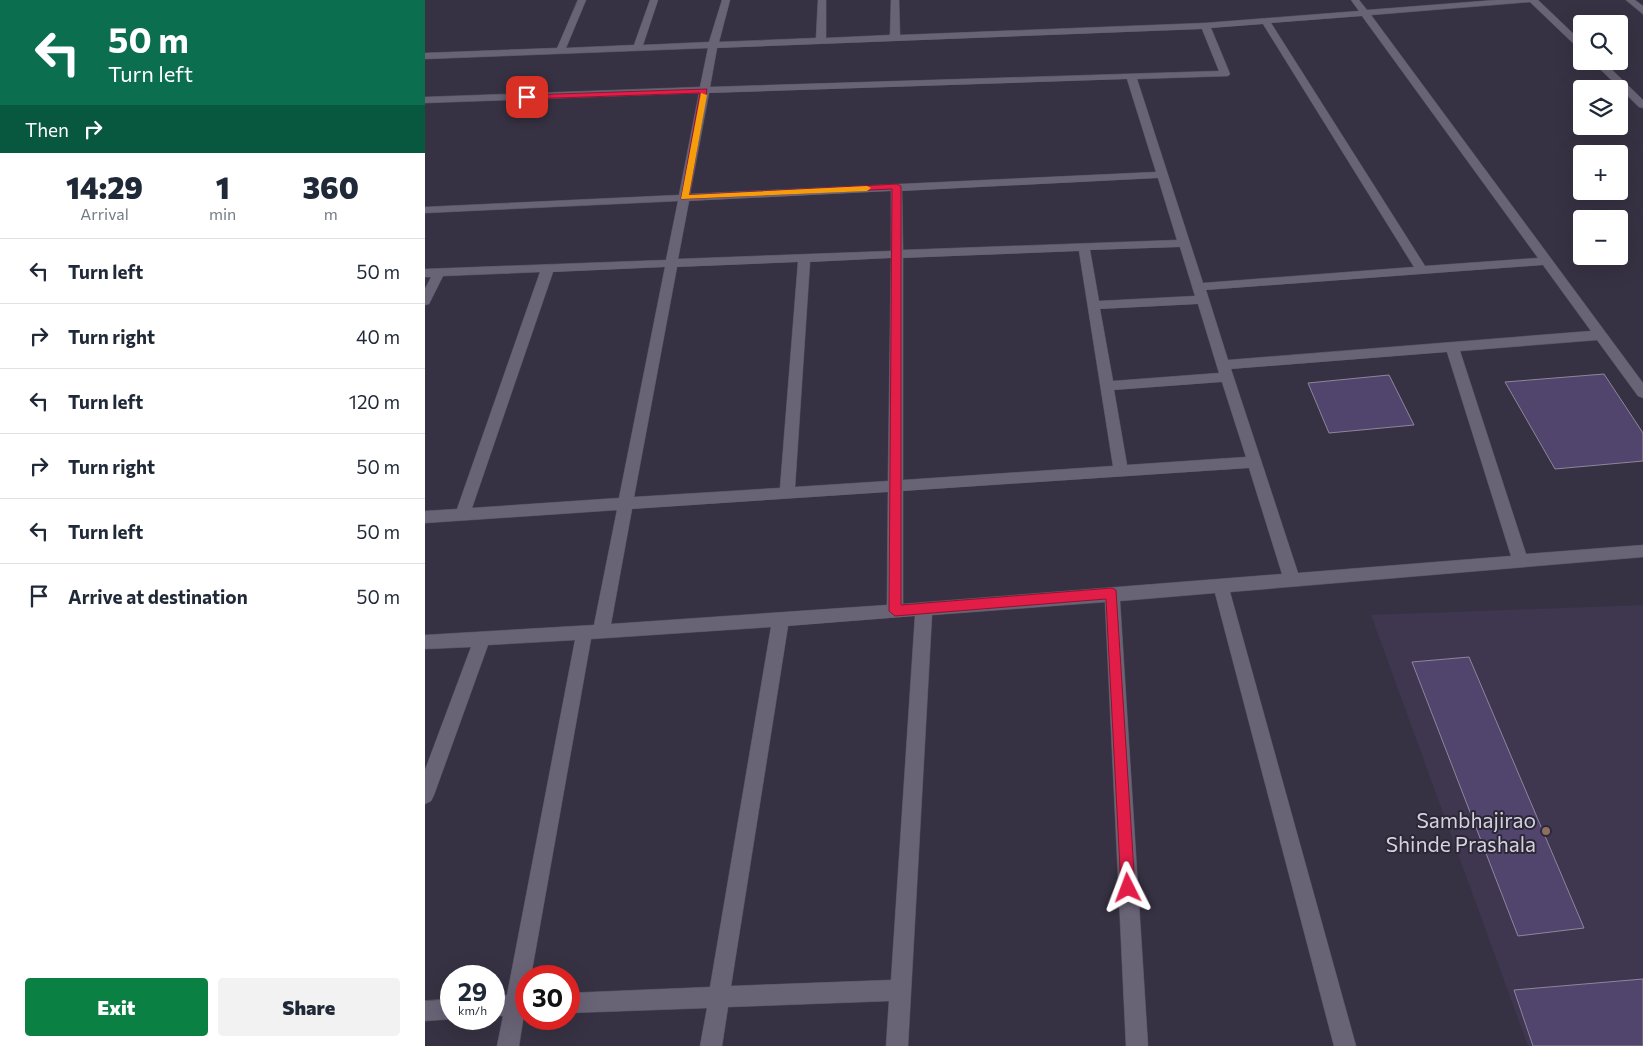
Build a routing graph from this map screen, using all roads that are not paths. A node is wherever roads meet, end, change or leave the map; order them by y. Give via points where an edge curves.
1 (582, 0) edge
2 (654, 0) edge
3 (725, 0) edge
4 (822, 0) edge
5 (895, 0) edge
6 (1355, 0) edge
7 (1531, 0) edge
8 (1630, 0) edge
9 (1643, 11) edge
10 (1365, 14) junction
11 (1266, 22) junction
12 (1205, 26) junction
13 (895, 39) junction
14 (1573, 39) edge
15 (821, 42) junction
16 (713, 46) junction
17 (637, 49) junction
18 (560, 51) junction
19 (425, 56) edge
20 (1606, 70) edge
21 (1131, 76) junction
22 (705, 90) junction
23 (425, 100) edge
24 (1643, 106) edge
25 (1162, 175) junction
26 (897, 186) junction
27 (684, 197) junction
28 (425, 210) edge
29 (1184, 243) junction
30 (1084, 247) junction
31 (896, 254) junction
32 (804, 258) junction
33 (1546, 261) junction
34 (671, 263) junction
35 (548, 268) junction
36 (1422, 271) junction
37 (439, 272) junction
38 (425, 273) edge
39 (1198, 287) junction
40 (1202, 300) junction
41 (425, 301) edge
42 (1093, 305) junction
43 (1600, 335) junction
44 (1452, 347) junction
45 (1225, 371) junction
46 (1107, 386) junction
47 (1643, 394) edge
48 (1254, 462) junction
49 (1121, 471) junction
50 (895, 486) junction
51 (787, 494) junction
52 (625, 504) junction
53 (462, 515) junction
54 (425, 517) edge
55 (1643, 551) edge
56 (1520, 561) junction
57 (1292, 580) junction
58 (1221, 586) junction
59 (1112, 593) junction
60 (924, 608) junction
61 (895, 611) junction
62 (781, 618) junction
63 (592, 632) junction
64 (482, 638) junction
65 (425, 642) edge
66 (425, 795) edge
67 (528, 965) edge
68 (901, 990) junction
69 (719, 997) junction
70 (580, 1003) edge
71 (440, 1011) edge
72 (425, 1012) edge
73 (515, 1023) edge
74 (508, 1046) edge
75 (711, 1046) edge
76 (897, 1046) edge
77 (1137, 1046) edge
78 (1345, 1046) edge

1 - 18 street
2 - 17 street
3 - 16 street
4 - 15 street
5 - 13 street
6 - 10 street
7 - 10 street
7 - 14 street
8 - 9 street
10 - 11 street
10 - 33 street
11 - 12 street
11 - 36 street
12 - 13 street
12 - 21 street via 1225,74
13 - 15 street
15 - 16 street
16 - 17 street
16 - 22 street
17 - 18 street
18 - 19 street
20 - 24 street
21 - 22 street
21 - 25 street
22 - 23 street
22 - 27 street
25 - 26 street
25 - 29 street
26 - 27 street
26 - 31 street
27 - 28 street
27 - 34 street
29 - 30 street
29 - 39 street
30 - 31 street
30 - 42 street
31 - 32 street
31 - 50 street
32 - 34 street
32 - 51 street
33 - 36 street
33 - 43 street
34 - 35 street
34 - 52 street
35 - 37 street
35 - 53 street
36 - 39 street
37 - 38 street
37 - 41 street
39 - 40 street
40 - 42 street
40 - 45 street
42 - 46 street
43 - 44 street
43 - 47 street
44 - 45 street
44 - 56 street
45 - 46 street
45 - 48 street
46 - 49 street
48 - 49 street
48 - 57 street
49 - 50 street
50 - 51 street
50 - 61 street
51 - 52 street
52 - 53 street
52 - 63 street
53 - 54 street
55 - 56 street
56 - 57 street
57 - 58 street
58 - 59 street
58 - 78 street
59 - 60 street
59 - 77 street
60 - 61 street
60 - 68 street
61 - 62 street
62 - 63 street
62 - 69 street
63 - 64 street
63 - 67 street
64 - 65 street
64 - 66 street
68 - 69 street
68 - 76 street
69 - 70 street
69 - 75 street
71 - 72 street
73 - 74 street

